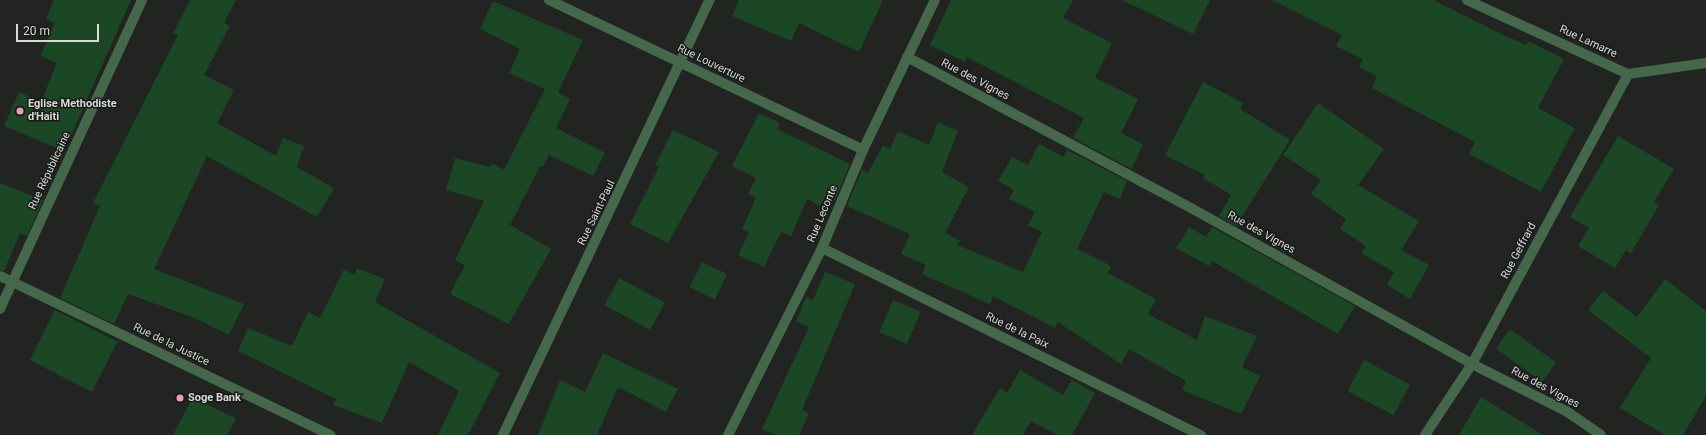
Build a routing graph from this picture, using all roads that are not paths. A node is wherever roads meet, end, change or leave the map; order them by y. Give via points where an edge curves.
1 (142, 0) edge
2 (548, 0) edge
3 (710, 0) edge
4 (935, 0) edge
5 (1467, 0) edge
6 (907, 57) junction
7 (682, 63) junction
8 (1706, 63) edge
9 (1628, 74) junction
10 (863, 150) junction
11 (822, 248) junction
12 (0, 276) edge
13 (12, 282) junction
14 (0, 308) edge
15 (1472, 364) junction
16 (331, 435) edge
17 (502, 435) edge
18 (728, 435) edge
19 (1201, 435) edge
20 (1425, 435) edge
21 (1601, 435) edge

1 - 13 street, Rue Républicaine
2 - 7 street, Rue Louverture
3 - 7 street, Rue Saint-Paul
4 - 6 street, Rue Leconte
5 - 9 street, Rue Lamarre
6 - 10 street, Rue Leconte
6 - 15 street, Rue des Vignes via 1191,208
7 - 10 street, Rue Louverture
7 - 17 street, Rue Saint-Paul
8 - 9 street
9 - 15 street, Rue Geffrard
10 - 11 street, Rue Leconte
11 - 18 street, Rue Leconte
11 - 19 street, Rue de la Paix
12 - 13 street, Rue de la Justice
13 - 14 street, Rue Républicaine
13 - 16 street, Rue de la Justice
15 - 20 street, Rue Geffrard
15 - 21 street, Rue des Vignes via 1566,411

